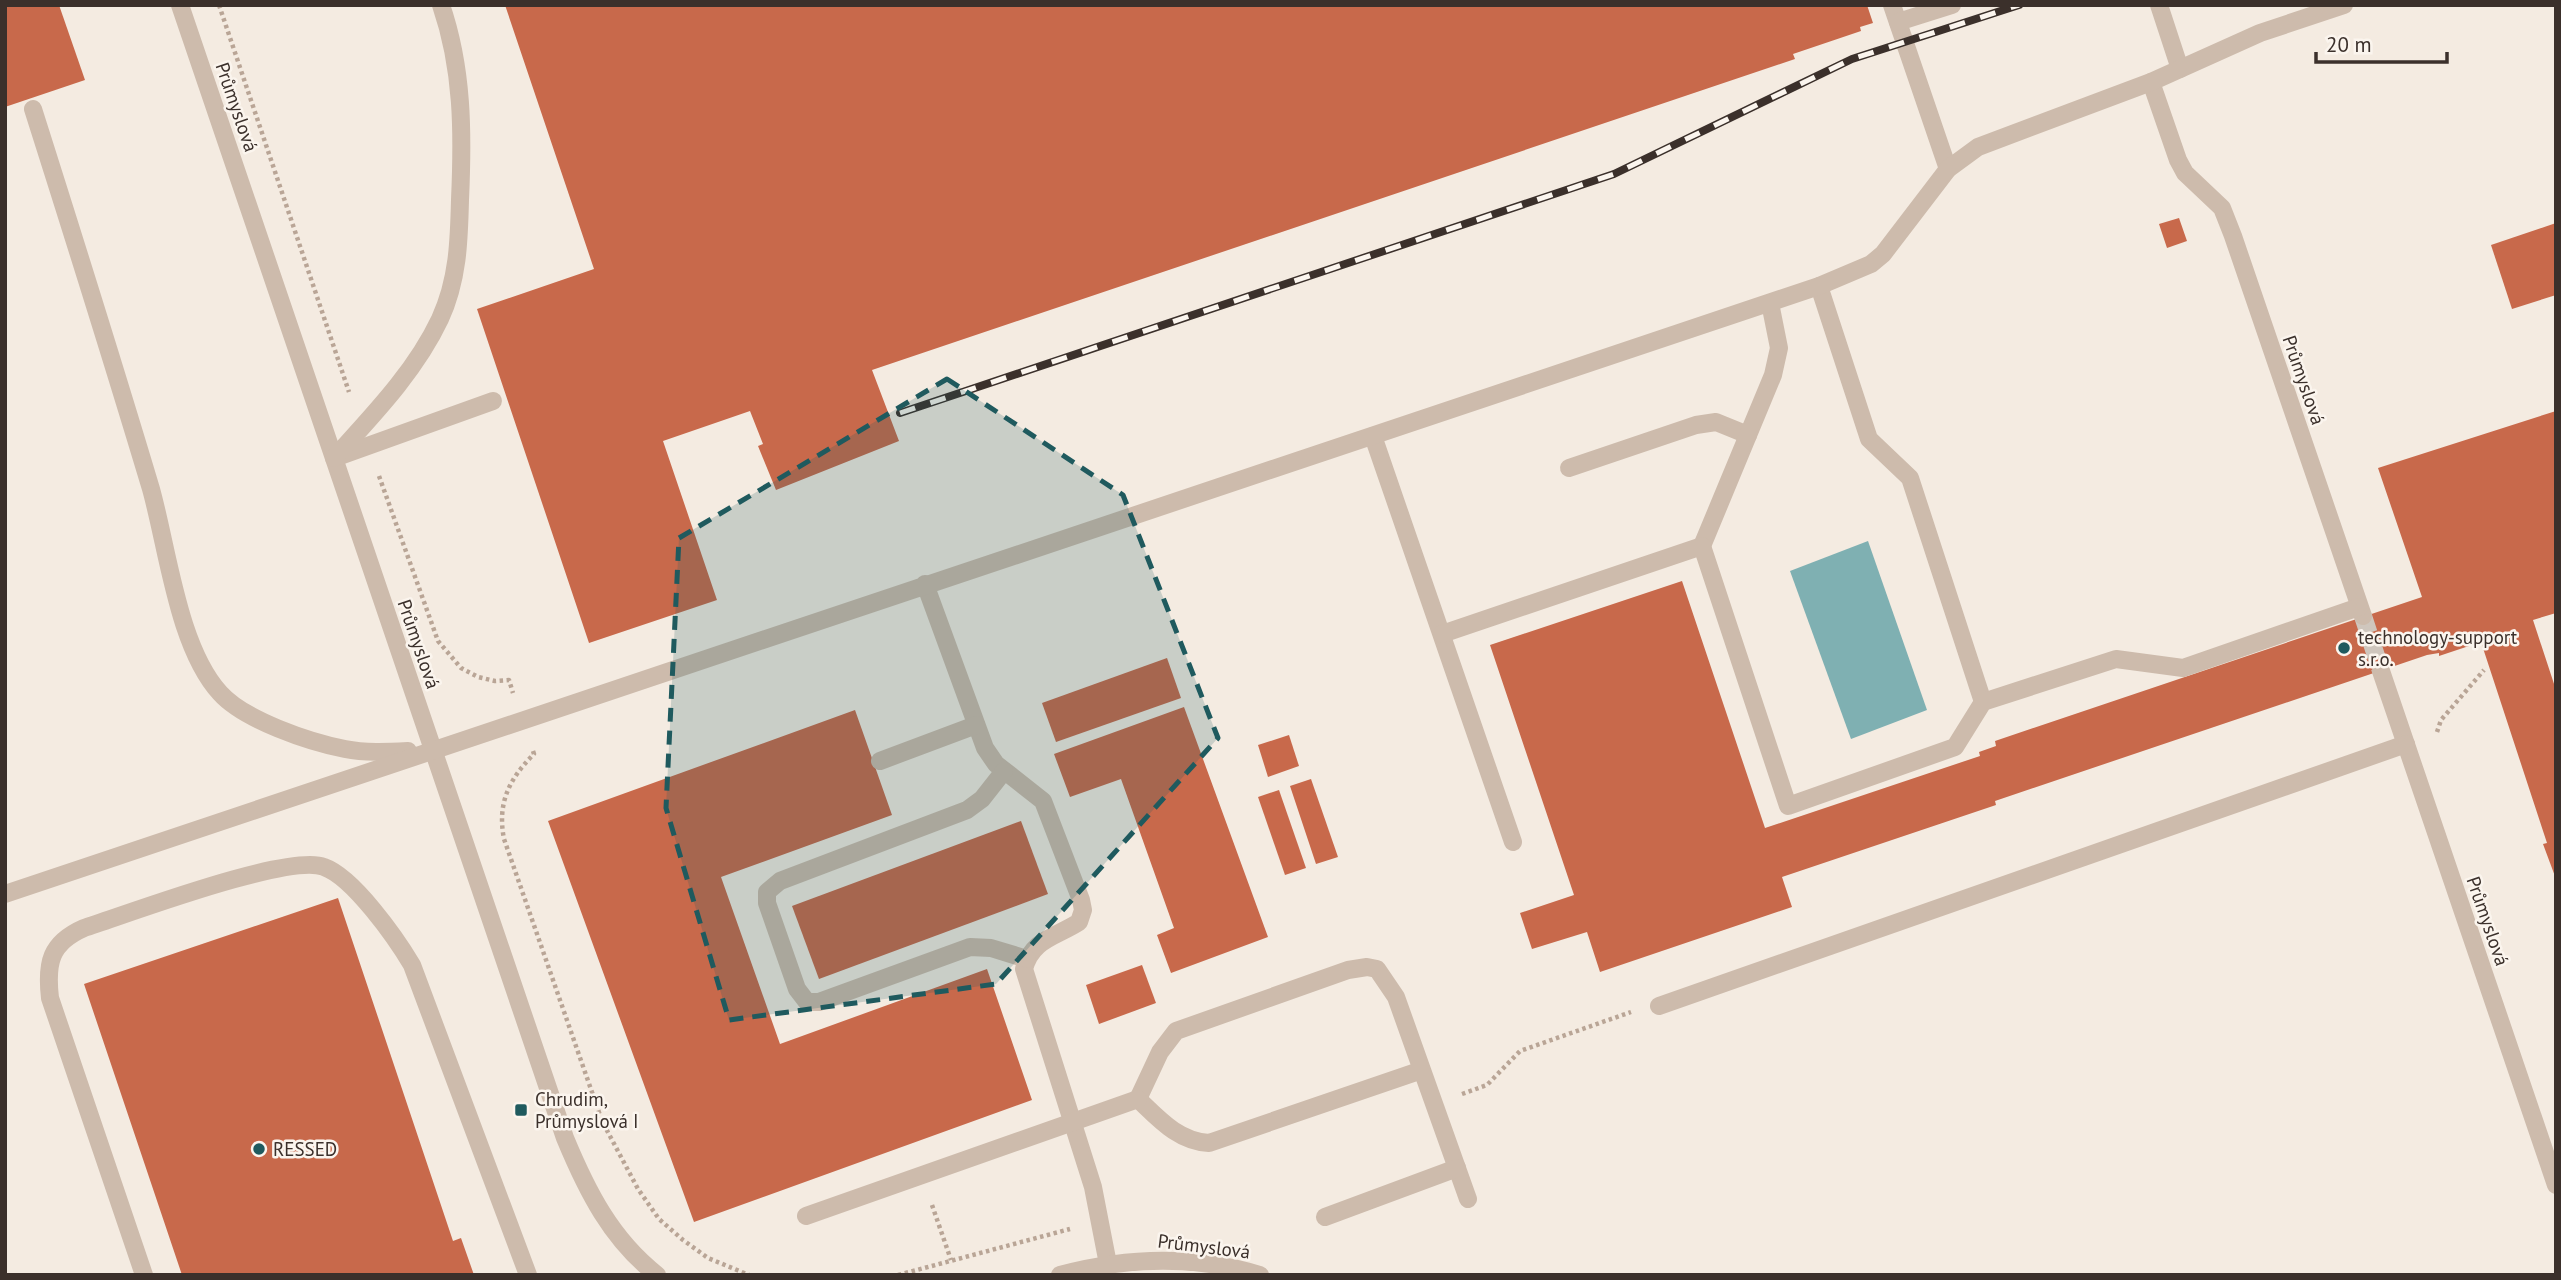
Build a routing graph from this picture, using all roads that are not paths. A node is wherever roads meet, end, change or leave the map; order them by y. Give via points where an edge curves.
1 (180, 5) edge
2 (441, 5) edge
3 (1952, 5) edge
4 (2159, 5) edge
5 (2344, 5) edge
6 (1895, 14) edge
7 (2180, 69) junction
8 (2151, 82) junction
9 (33, 109) dead end
10 (1948, 169) junction
11 (1819, 286) junction
12 (1770, 303) junction
13 (493, 401) dead end
14 (1748, 435) junction
15 (1373, 436) junction
16 (334, 458) junction
17 (1569, 468) dead end
18 (1702, 546) junction
19 (925, 584) junction
20 (1442, 634) junction
21 (2381, 671) tunnel mouth
22 (1983, 702) junction
23 (976, 725) junction
24 (2406, 744) junction
25 (433, 749) junction
26 (880, 761) dead end
27 (1004, 771) junction
28 (1513, 842) dead end
29 (5, 894) edge
30 (1027, 959) junction
31 (1659, 1006) road end
32 (1422, 1070) junction
33 (1138, 1099) junction
34 (1073, 1122) junction
35 (2547, 1133) edge
36 (1457, 1168) junction
37 (2556, 1185) edge
38 (1468, 1199) dead end
39 (806, 1216) dead end
40 (1325, 1217) dead end
41 (1108, 1264) junction
42 (144, 1275) edge
43 (528, 1275) edge
44 (657, 1275) edge
45 (1060, 1275) edge
46 (1260, 1275) edge

1 - 16 street, Průmyslová
2 - 16 street via 463,112 458,262 452,288 439,320 385,401
3 - 6 street
4 - 7 street
5 - 7 street via 2260,33
6 - 10 street
7 - 8 street
8 - 10 street via 1996,138
8 - 22 street, Průmyslová via 2178,160 2221,208 2233,236 2361,612 2183,668 2116,659
9 - 25 street via 135,437 188,637 202,668 233,705 291,733 344,749
10 - 11 street via 1883,254 1865,267
11 - 12 street
11 - 22 street via 1869,439 1910,478
12 - 14 street via 1779,348 1777,362
12 - 15 street
13 - 16 street
14 - 17 street via 1716,422 1696,425
14 - 18 street
15 - 19 street
15 - 20 street
16 - 25 street, Průmyslová
18 - 20 street
18 - 22 street via 1788,806 1955,747
19 - 23 street
19 - 25 street
20 - 28 street
21 - 24 street, Průmyslová
23 - 26 street
23 - 27 street via 991,757
24 - 31 street
24 - 35 street, Průmyslová
25 - 29 street
25 - 44 street, Průmyslová via 565,1139 611,1228
27 - 30 street via 1047,807 1083,910 1079,922 1048,936
27 - 30 street via 967,810 779,881 767,892 767,903 797,989 807,1002 818,1002 970,947
30 - 34 street via 1026,981
32 - 33 street via 1209,1143 1175,1133
32 - 33 street via 1384,975 1377,969 1356,967 1177,1031 1160,1052
32 - 36 street
33 - 34 street
34 - 39 street
34 - 41 street
35 - 37 street, Průmyslová
36 - 38 street
36 - 40 street
41 - 45 street, Průmyslová
41 - 46 street, Průmyslová via 1172,1260
42 - 43 street via 50,998 49,964 62,940 84,928 269,869 308,863 335,872 347,882 412,965

